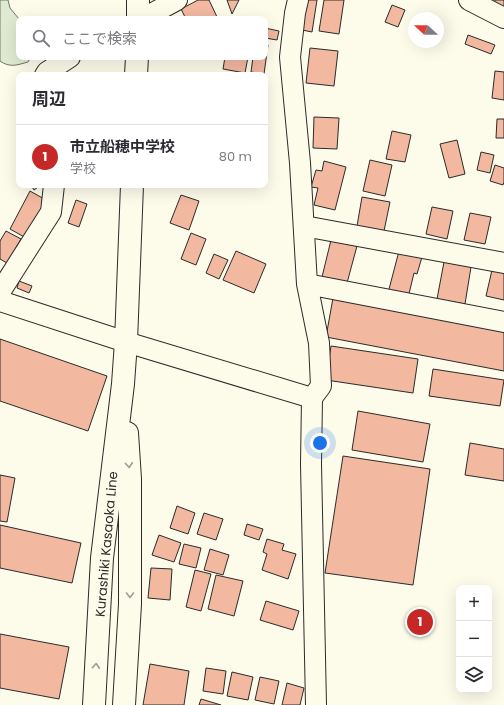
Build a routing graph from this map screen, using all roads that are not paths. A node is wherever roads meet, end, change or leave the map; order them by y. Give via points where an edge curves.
1 (138, 0) edge
2 (177, 0) edge
3 (298, 0) edge
4 (469, 0) edge
5 (138, 16) edge
6 (148, 16) edge
7 (504, 18) edge
8 (65, 60) edge
9 (137, 60) edge
10 (47, 72) edge
11 (136, 72) edge
12 (54, 188) edge
13 (132, 188) edge
14 (304, 226) junction
15 (504, 263) edge
16 (307, 284) junction
17 (0, 292) edge
18 (0, 301) edge
19 (504, 322) edge
20 (126, 342) junction
21 (123, 384) junction
22 (312, 398) junction
23 (94, 705) edge
24 (124, 705) edge
25 (316, 705) edge

1 - 5 main road
2 - 6 street
3 - 14 street via 290,57
4 - 7 street
8 - 10 street
9 - 11 main road
12 - 17 street via 51,212
13 - 20 main road, Kurashiki Kasaoka Line
14 - 15 street
14 - 16 street
16 - 19 street
16 - 22 street via 319,343 321,386
18 - 20 street
20 - 21 main road, Kurashiki Kasaoka Line
20 - 22 street
23 -> 21 main road, Kurashiki Kasaoka Line via 102,558
21 -> 24 main road, Kurashiki Kasaoka Line via 130,479 130,604
22 - 25 street

